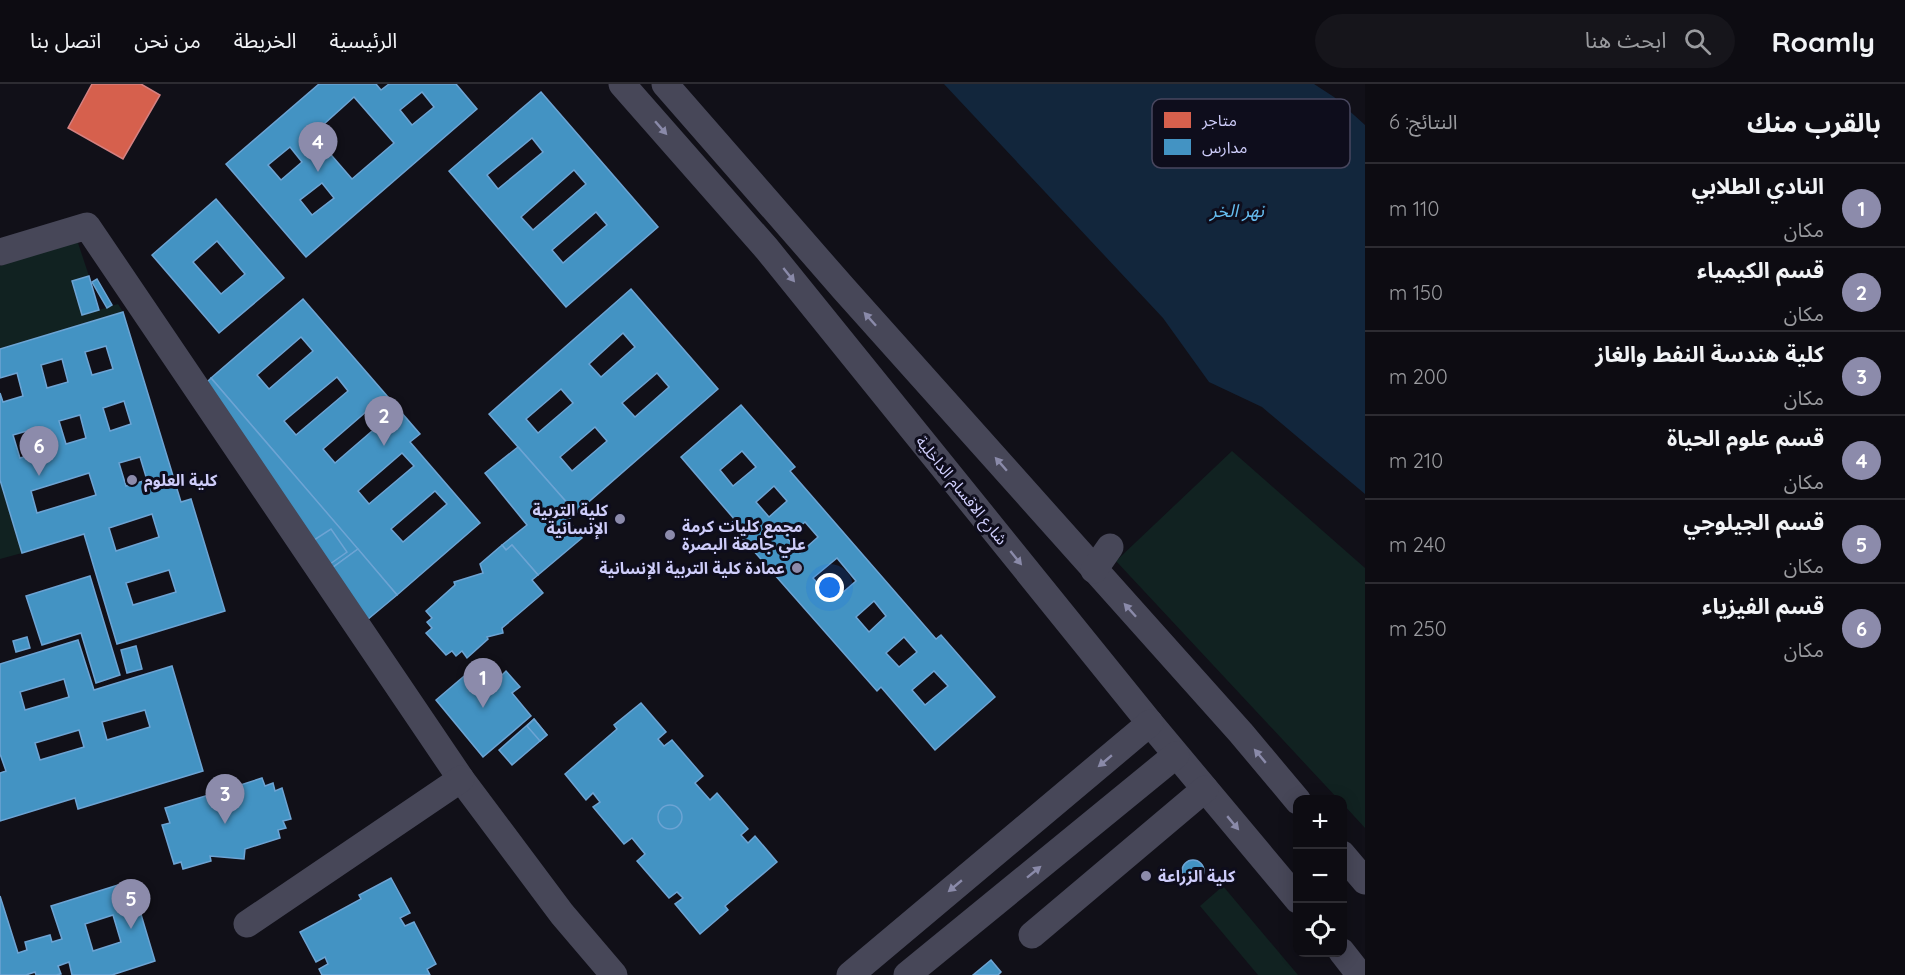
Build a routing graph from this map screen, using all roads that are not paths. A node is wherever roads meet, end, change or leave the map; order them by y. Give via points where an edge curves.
1 (622, 84) edge
2 (665, 84) edge
3 (0, 252) edge
4 (1110, 547) dead end
5 (1094, 570) junction
6 (1150, 723) junction
7 (1176, 755) junction
8 (461, 779) junction
9 (1205, 789) junction
10 (1293, 795) edge
11 (1347, 860) edge
12 (1365, 881) edge
13 (1293, 894) edge
14 (248, 924) dead end
15 (1032, 935) dead end
16 (1346, 957) edge
17 (614, 975) edge
18 (850, 975) edge
19 (907, 975) edge
20 (1360, 975) edge

1 -> 6 street, شارع الاقسام الداخلية via 767,249
5 -> 2 street via 955,397 760,182
3 - 8 street via 87,226
4 - 5 street
10 -> 5 street
6 - 7 street, شارع الاقسام الداخلية
6 -> 18 street
7 - 9 street, شارع الاقسام الداخلية
19 -> 7 street
8 - 14 street
8 - 17 street via 562,915
9 -> 13 street, شارع الاقسام الداخلية
9 - 15 street
11 - 12 street
16 - 20 street

